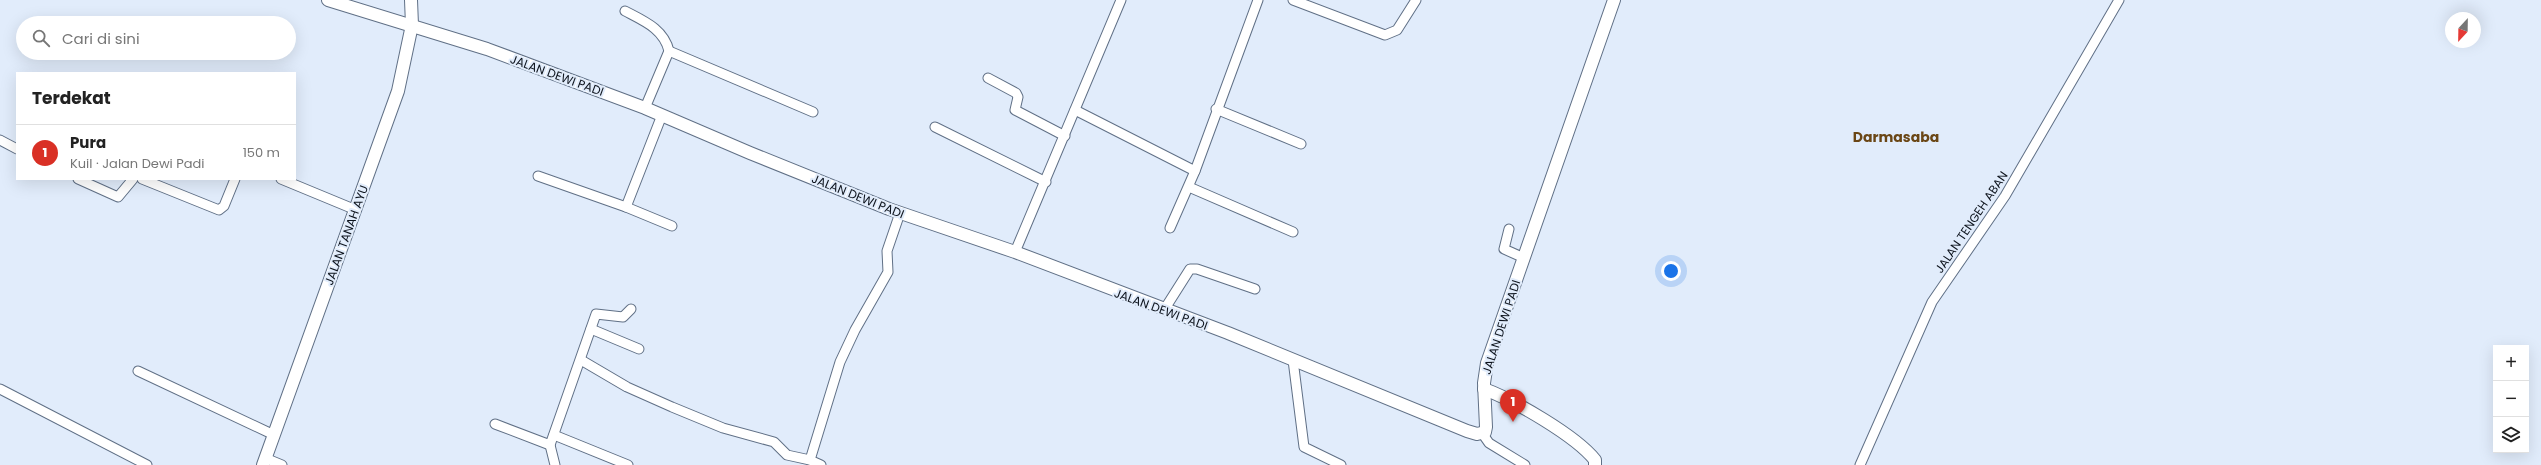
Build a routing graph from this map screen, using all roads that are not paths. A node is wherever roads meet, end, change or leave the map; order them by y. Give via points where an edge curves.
1 (328, 0) edge
2 (411, 0) edge
3 (1121, 0) edge
4 (1258, 0) edge
5 (1293, 0) edge
6 (1416, 0) edge
7 (1614, 0) edge
8 (2119, 0) edge
9 (625, 11) dead end
10 (412, 25) junction
11 (669, 51) junction
12 (988, 78) dead end
13 (645, 108) junction
14 (1216, 109) junction
15 (1075, 110) junction
16 (813, 112) dead end
17 (662, 115) junction
18 (935, 127) dead end
19 (1064, 136) junction
20 (0, 140) edge
21 (1301, 144) dead end
22 (16, 148) edge
23 (1194, 171) junction
24 (538, 176) dead end
25 (80, 180) edge
26 (132, 180) edge
27 (144, 180) edge
28 (235, 180) edge
29 (283, 180) edge
30 (1046, 182) junction
31 (1189, 187) junction
32 (626, 207) junction
33 (356, 210) junction
34 (894, 211) junction
35 (672, 226) dead end
36 (1170, 228) dead end
37 (1509, 229) dead end
38 (1293, 232) dead end
39 (1015, 252) junction
40 (1524, 258) junction
41 (1255, 289) dead end
42 (631, 309) dead end
43 (1164, 310) junction
44 (591, 330) junction
45 (639, 349) dead end
46 (581, 360) junction
47 (1295, 360) junction
48 (138, 371) dead end
49 (0, 389) edge
50 (1484, 389) junction
51 (495, 424) dead end
52 (1482, 433) junction
53 (272, 434) junction
54 (554, 435) junction
55 (550, 445) junction
56 (810, 460) junction
57 (264, 462) edge
58 (147, 465) edge
59 (282, 465) edge
60 (555, 465) edge
61 (628, 465) edge
62 (821, 465) edge
63 (1341, 465) edge
64 (1525, 465) edge
65 (1595, 465) edge
66 (1860, 465) edge

1 - 10 street, JALAN DEWI PADI
2 - 10 street, JALAN TANAH AYU
3 - 15 street
4 - 14 street
5 - 6 street via 1384,35 1397,30
7 - 40 street, JALAN DEWI PADI
8 - 66 street, JALAN TENGEH ABAN via 2004,196 1932,302
9 - 11 street via 651,25 663,35
10 - 13 street, JALAN DEWI PADI via 487,48
10 - 33 street, JALAN TANAH AYU via 398,91
11 - 13 street
11 - 16 street
12 - 19 street via 1016,93 1018,97 1015,110
13 - 17 street, JALAN DEWI PADI
14 - 21 street
14 - 23 street
15 - 19 street
15 - 23 street
17 - 32 street
17 - 34 street, JALAN DEWI PADI
18 - 30 street
19 - 30 street
20 - 22 street
23 - 31 street
24 - 32 street
25 - 26 street via 118,197
27 - 28 street via 219,210 224,206
29 - 33 street
30 - 39 street
31 - 36 street
31 - 38 street
32 - 35 street
33 - 53 street, JALAN TANAH AYU
34 - 39 street, JALAN DEWI PADI
34 - 56 street via 887,251 888,272 840,362
37 - 40 street via 1504,249
39 - 43 street, JALAN DEWI PADI
40 - 50 street, JALAN DEWI PADI via 1486,367
41 - 43 street via 1197,269 1190,269
42 - 44 street via 623,317 598,313
43 - 47 street, JALAN DEWI PADI
44 - 45 street
44 - 46 street
46 - 54 street
46 - 56 street via 627,387 723,428 767,440 778,445 787,455
47 - 52 street, JALAN DEWI PADI via 1467,432
47 - 63 street via 1304,447
48 - 53 street
49 - 58 street
50 - 52 street, JALAN DEWI PADI via 1486,427
50 - 65 street via 1508,400 1558,431 1588,452 1595,460
51 - 55 street
52 - 64 street via 1488,443
53 - 57 street, JALAN TANAH AYU
54 - 55 street
54 - 61 street
55 - 60 street
56 - 62 street
57 - 59 street

